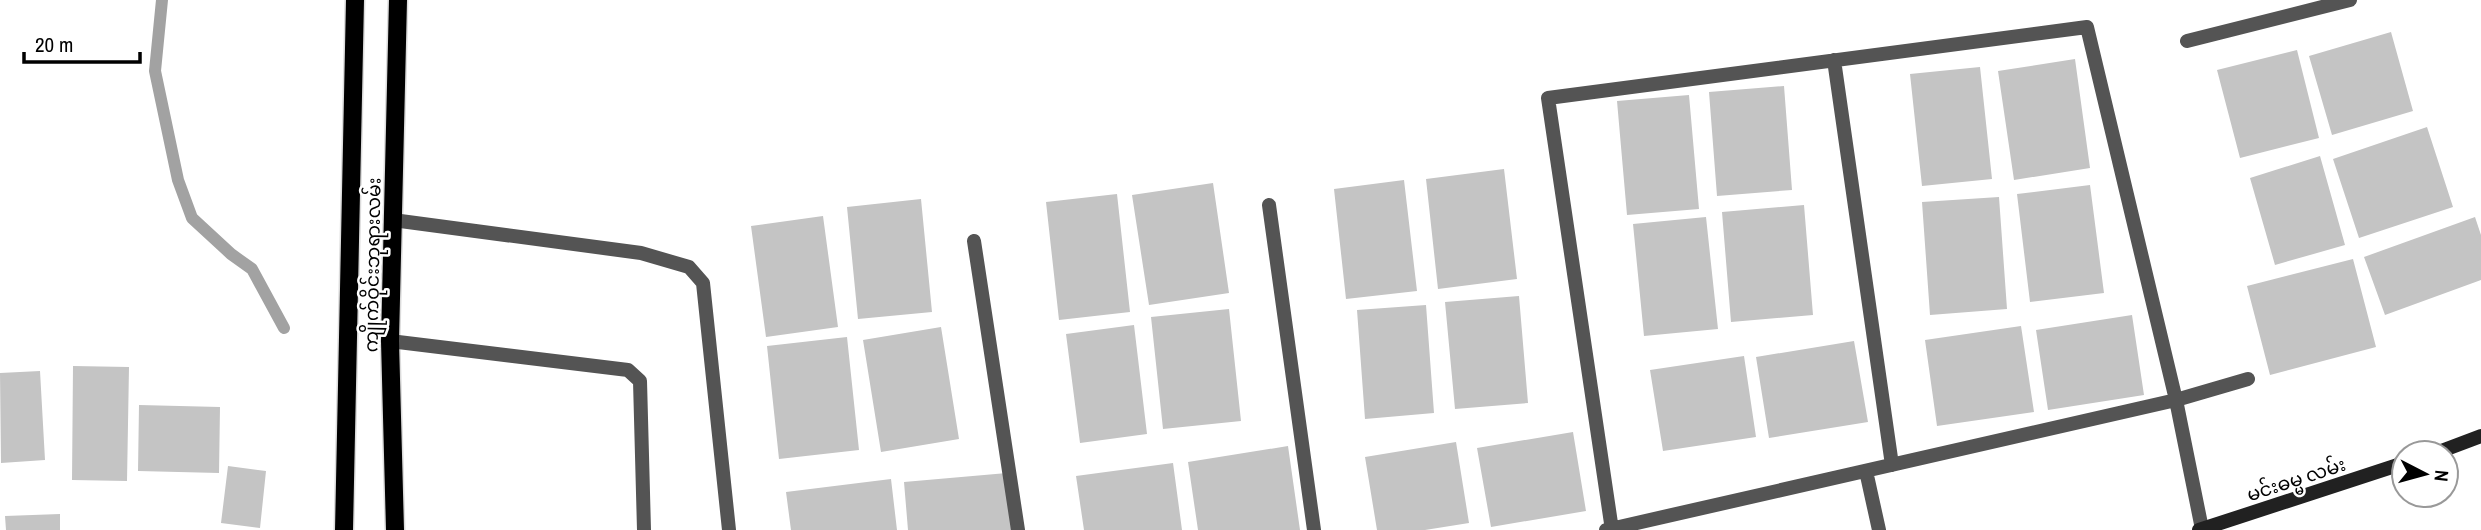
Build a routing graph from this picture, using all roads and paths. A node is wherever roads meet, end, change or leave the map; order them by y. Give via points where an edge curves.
1 (355, 0) edge
2 (398, 0) edge
3 (2350, 0) edge
4 (2188, 41) dead end
5 (1834, 60) junction
6 (1269, 205) dead end
7 (393, 220) junction
8 (974, 241) dead end
9 (390, 341) junction
10 (2248, 379) dead end
11 (2176, 400) junction
12 (2481, 436) edge
13 (2460, 444) edge
14 (1892, 465) junction
15 (2390, 468) edge
16 (1866, 471) junction
17 (344, 530) edge
18 (395, 530) edge
19 (644, 530) edge
20 (729, 530) edge
21 (1018, 530) edge
22 (1314, 530) edge
23 (1610, 530) edge
24 (1879, 530) edge
25 (2200, 530) edge

1 - 17 main road, ကျိုက်ဝိုင်းဘုရားလမ်း
2 - 7 main road, ကျိုက်ဝိုင်းဘုရားလမ်း
3 - 4 street
5 - 11 street via 2087,27
5 - 14 street
5 - 23 street via 1548,98
6 - 22 street
7 - 9 main road, ကျိုက်ဝိုင်းဘုရားလမ်း
7 - 20 street via 641,253 689,267 703,283
8 - 21 street
9 - 18 main road, ကျိုက်ဝိုင်းဘုရားလမ်း
9 - 19 street via 628,370 640,381
10 - 11 street
11 - 14 street
11 - 25 street
12 - 13 main road
14 - 16 street
15 - 25 main road, မင်းဓမ္မ လမ်း
16 - 23 street
16 - 24 street

